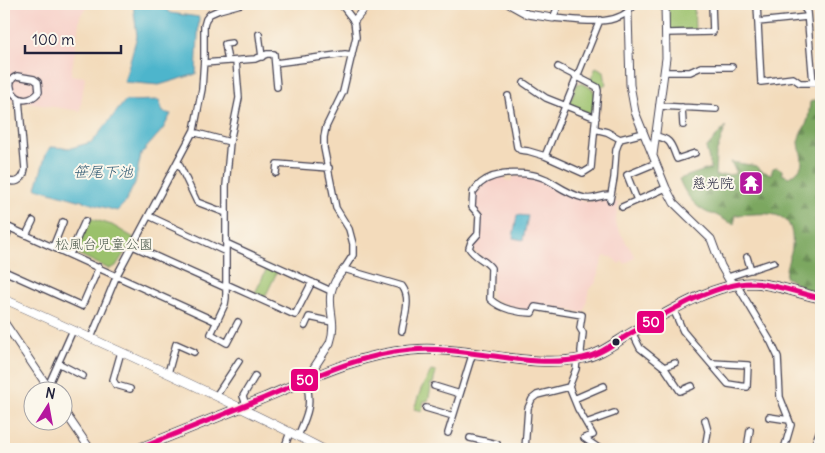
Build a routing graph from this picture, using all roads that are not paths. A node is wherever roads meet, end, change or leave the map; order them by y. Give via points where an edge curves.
1 (241, 4) edge
2 (341, 4) edge
3 (368, 4) edge
4 (508, 4) edge
5 (559, 4) edge
6 (635, 4) edge
7 (665, 4) edge
8 (712, 4) edge
9 (757, 4) edge
10 (802, 4) edge
11 (225, 6) edge
12 (628, 13) junction
13 (807, 17) junction
14 (553, 18) junction
15 (600, 20) junction
16 (354, 21) junction
17 (758, 22) junction
18 (666, 33) junction
19 (259, 34) dead end
20 (232, 43) dead end
21 (352, 55) junction
22 (262, 56) junction
23 (228, 61) junction
24 (236, 61) junction
25 (204, 63) junction
26 (275, 63) junction
27 (558, 67) dead end
28 (732, 67) dead end
29 (664, 72) junction
30 (577, 77) junction
31 (524, 82) dead end
32 (812, 83) junction
33 (821, 83) edge
34 (276, 87) dead end
35 (508, 96) dead end
36 (19, 99) junction
37 (565, 106) junction
38 (659, 106) junction
39 (682, 107) junction
40 (716, 109) dead end
41 (596, 118) junction
42 (683, 125) dead end
43 (595, 128) junction
44 (193, 132) junction
45 (644, 133) junction
46 (656, 136) junction
47 (620, 139) junction
48 (230, 142) junction
49 (695, 153) dead end
50 (545, 156) junction
51 (178, 162) junction
52 (653, 162) junction
53 (329, 168) junction
54 (276, 173) dead end
55 (4, 180) edge
56 (663, 189) junction
57 (637, 200) junction
58 (622, 207) dead end
59 (226, 213) junction
60 (149, 216) junction
61 (33, 221) dead end
62 (84, 221) dead end
63 (62, 222) dead end
64 (4, 225) edge
65 (10, 228) junction
66 (26, 235) junction
67 (4, 242) edge
68 (226, 243) junction
69 (133, 246) junction
70 (52, 247) junction
71 (226, 252) junction
72 (70, 254) junction
73 (747, 257) dead end
74 (774, 262) dead end
75 (99, 267) junction
76 (344, 270) junction
77 (751, 270) junction
78 (4, 271) edge
79 (117, 275) junction
80 (728, 277) junction
81 (312, 282) junction
82 (737, 285) junction
83 (226, 286) junction
84 (331, 291) junction
85 (821, 298) edge
86 (4, 299) edge
87 (674, 311) junction
88 (4, 322) edge
89 (217, 322) junction
90 (238, 322) dead end
91 (332, 322) junction
92 (305, 326) dead end
93 (73, 330) junction
94 (402, 331) dead end
95 (632, 332) junction
96 (91, 338) junction
97 (121, 352) junction
98 (194, 352) dead end
99 (473, 352) junction
100 (580, 359) junction
101 (239, 361) dead end
102 (58, 363) junction
103 (675, 363) dead end
104 (712, 363) junction
105 (664, 367) junction
106 (168, 373) junction
107 (83, 376) dead end
108 (255, 376) dead end
109 (44, 380) edge
110 (52, 380) edge
111 (306, 380) junction
112 (434, 386) dead end
113 (604, 386) dead end
114 (692, 386) dead end
115 (569, 387) junction
116 (130, 389) dead end
117 (460, 394) junction
118 (216, 396) junction
119 (574, 399) junction
120 (243, 406) junction
121 (426, 408) dead end
122 (614, 413) dead end
123 (453, 416) junction
124 (769, 417) dead end
125 (706, 420) dead end
126 (789, 420) junction
127 (72, 423) edge
128 (586, 423) junction
129 (821, 426) edge
130 (750, 430) dead end
131 (448, 433) dead end
132 (294, 434) junction
133 (470, 438) dead end
134 (90, 449) edge
135 (138, 449) edge
136 (284, 449) edge
137 (323, 449) edge
138 (497, 449) edge
139 (525, 449) edge
140 (600, 449) edge
141 (705, 449) edge
142 (747, 449) edge
143 (784, 449) edge
144 (813, 449) edge

1 - 11 street
2 - 16 street
3 - 16 street
4 - 14 street via 527,14
5 - 14 street
6 - 12 street
7 - 18 street
8 - 18 street via 713,32
9 - 17 street
10 - 13 street
11 - 25 street via 206,19
12 - 15 street via 619,18
12 - 45 street via 632,97
13 - 17 street
13 - 32 street
14 - 15 street
15 - 30 street
16 - 21 street via 356,37
17 - 32 street via 761,84 794,78 800,84
18 - 29 street
19 - 22 street
20 - 23 street via 225,44
21 - 26 street
21 - 53 street via 343,92 326,127 324,148
22 - 24 street via 255,60
22 - 26 street via 274,54
23 - 24 street
23 - 25 street
24 - 48 street via 239,98
25 - 44 street
26 - 34 street
27 - 30 street
28 - 29 street
29 - 38 street
30 - 37 street
30 - 41 street via 597,87
31 - 37 street via 546,98
32 - 33 street
35 - 50 street via 517,147
36 - 36 street via 34,98 39,92 38,82 28,77 12,77 9,87
36 - 55 street via 24,175 13,183
37 - 41 street
37 - 50 street
38 - 39 street
38 - 46 street
39 - 40 street
39 - 42 street
41 - 43 street
43 - 47 street
43 - 50 street via 591,168 583,172
44 - 48 street
44 - 51 street
45 - 47 street
45 - 52 street
46 - 49 street via 670,142 677,159
46 - 52 street
47 - 100 street via 611,198 606,194 586,199 539,177 519,173 486,180 473,192 472,207 479,216 478,234 470,248 472,254 491,268 490,299 495,304 522,313 532,313 535,307 582,315
48 - 59 street
51 - 59 street via 196,202
51 - 60 street
52 - 56 street
52 - 57 street via 627,175
53 - 54 street via 277,164
53 - 76 street via 336,208 349,229 353,244 353,255
56 - 57 street
56 - 80 street via 711,239
57 - 58 street
59 - 68 street
60 - 69 street
60 - 71 street
61 - 66 street
62 - 72 street
63 - 70 street
64 - 65 street
65 - 66 street
65 - 67 street
66 - 70 street
68 - 71 street
68 - 81 street
69 - 79 street
69 - 83 street
70 - 72 street
71 - 83 street
72 - 75 street
73 - 77 street
74 - 77 street
75 - 78 street via 82,306
75 - 79 street
76 - 84 street
76 - 94 street via 402,286 408,299
77 - 80 street
79 - 89 street
79 - 96 street
80 - 82 street
81 - 83 street via 295,315
81 - 84 street
82 - 85 main road via 767,285
82 - 87 main road via 710,292
82 - 126 street via 776,350 780,397
83 - 89 street via 225,304
84 - 91 street
86 - 93 main road
87 - 95 main road
87 - 104 street via 683,331
88 - 109 street
89 - 90 street via 211,334 228,343
91 - 92 street via 309,317
91 - 111 street via 330,343
93 - 96 main road
93 - 102 street
95 - 100 main road via 594,355
95 - 105 street via 640,348
96 - 97 main road
97 - 106 main road
97 - 116 street via 113,380 116,385
98 - 106 street via 176,344
99 - 100 main road via 536,360
99 - 111 main road via 436,348 381,354
99 - 117 street
100 - 115 street
101 - 118 street
102 - 107 street
102 - 110 street
103 - 105 street
104 - 104 street via 728,384 747,387 748,365
105 - 114 street via 680,391
106 - 118 main road
108 - 120 street via 243,396
111 - 120 main road
111 - 132 street via 307,414
112 - 117 street
113 - 119 street
115 - 119 street
115 - 139 street via 532,399 528,408
117 - 123 street
118 - 120 main road
119 - 128 street
120 - 132 main road
120 - 135 main road
121 - 123 street
122 - 128 street
123 - 131 street
124 - 126 street
125 - 141 street
126 - 143 street via 790,432
127 - 134 street
128 - 140 street via 593,435 584,438
129 - 144 street
130 - 142 street
132 - 136 street
132 - 137 main road
133 - 138 street via 497,444

